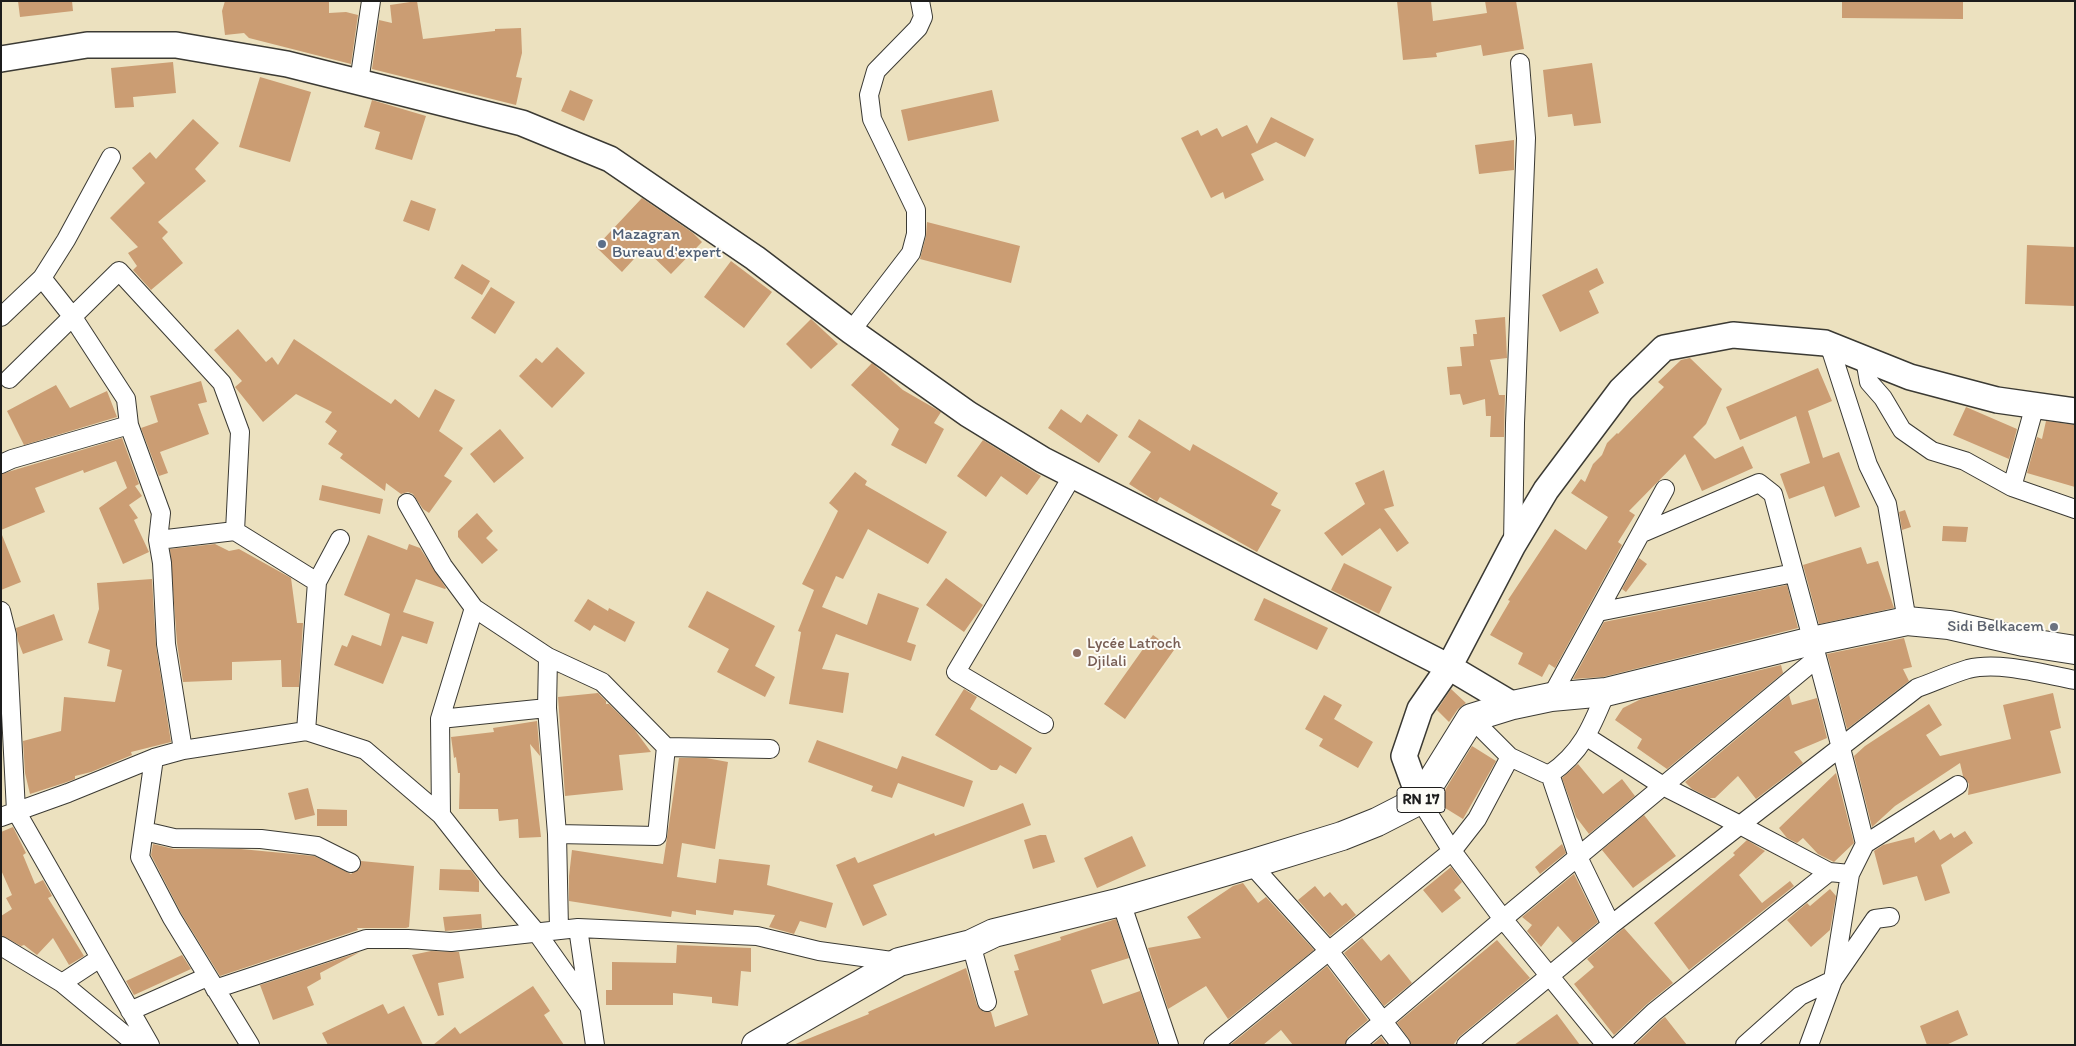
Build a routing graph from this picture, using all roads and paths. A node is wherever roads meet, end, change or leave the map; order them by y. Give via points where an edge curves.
1 (371, 1) edge
2 (920, 1) edge
3 (1, 59) edge
4 (1520, 63) dead end
5 (359, 82) junction
6 (111, 158) dead end
7 (42, 278) junction
8 (72, 316) junction
9 (1, 318) edge
10 (851, 331) junction
11 (1829, 344) junction
12 (1865, 359) junction
13 (9, 379) dead end
14 (2034, 405) junction
15 (2075, 410) edge
16 (129, 425) junction
17 (1, 464) edge
18 (1073, 475) junction
19 (2012, 487) junction
20 (1665, 489) dead end
21 (407, 503) dead end
22 (2075, 509) edge
23 (235, 531) junction
24 (1642, 533) junction
25 (340, 539) dead end
26 (158, 540) junction
27 (1513, 545) junction
28 (1794, 573) junction
29 (317, 582) junction
30 (474, 608) junction
31 (1, 611) edge
32 (1598, 612) junction
33 (1907, 622) junction
34 (1814, 650) junction
35 (2075, 650) edge
36 (548, 657) junction
37 (1449, 667) junction
38 (2075, 680) edge
39 (1606, 692) junction
40 (1551, 697) junction
41 (1512, 705) junction
42 (547, 708) junction
43 (1471, 718) junction
44 (440, 719) junction
45 (1044, 724) dead end
46 (306, 731) junction
47 (1587, 737) junction
48 (1842, 746) junction
49 (666, 747) junction
50 (770, 749) dead end
51 (183, 750) junction
52 (1510, 756) junction
53 (154, 758) junction
54 (1, 764) edge
55 (1550, 774) junction
56 (15, 779) junction
57 (1958, 785) dead end
58 (1663, 786) junction
59 (1420, 800) junction
60 (9, 814) edge
61 (441, 815) junction
62 (1740, 825) junction
63 (144, 832) junction
64 (557, 834) junction
65 (1865, 844) junction
66 (1452, 851) junction
67 (1578, 857) junction
68 (351, 863) dead end
69 (1250, 864) junction
70 (1829, 872) junction
71 (1850, 874) junction
72 (1121, 902) junction
73 (1890, 917) dead end
74 (1504, 919) junction
75 (1612, 925) junction
76 (578, 928) junction
77 (559, 929) junction
78 (537, 932) junction
79 (971, 944) junction
80 (1, 946) edge
81 (1329, 951) junction
82 (100, 958) junction
83 (899, 962) junction
84 (1550, 976) junction
85 (1833, 980) junction
86 (62, 983) junction
87 (211, 983) junction
88 (987, 1002) dead end
89 (588, 1005) junction
90 (130, 1011) junction
91 (1383, 1022) junction
92 (137, 1045) edge
93 (150, 1045) edge
94 (250, 1045) edge
95 (594, 1045) edge
96 (756, 1045) edge
97 (1169, 1045) edge
98 (1213, 1045) edge
99 (1355, 1045) edge
100 (1401, 1045) edge
101 (1466, 1045) edge
102 (1606, 1045) edge
103 (1619, 1045) edge
104 (1745, 1045) edge
105 (1809, 1045) edge

1 - 5 street
2 - 10 street via 923,18 876,71 869,95 872,119 916,210 916,234 910,254
3 - 5 main road via 87,45 176,45 287,64
4 - 27 street via 1526,138
5 - 10 main road via 522,123 610,158 754,258
6 - 7 street
7 - 8 street
7 - 9 street
8 - 13 street
8 - 16 street via 126,399
8 - 23 street via 118,271 222,383 240,432
10 - 18 main road via 968,414 1042,460
11 - 12 main road
11 - 27 main road via 1733,335 1664,348 1621,390 1546,490
11 - 33 street via 1868,465 1887,504
12 - 14 main road via 1910,377 1997,400
12 - 19 street via 1870,382 1884,398 1902,430 1932,451 1965,461
14 - 15 main road
14 - 19 street
16 - 17 street
16 - 26 street via 161,514
18 - 37 main road
18 - 45 street via 956,672
19 - 22 street
20 - 24 street
21 - 30 street via 443,566
23 - 26 street
23 - 29 street
24 - 28 street via 1759,483 1773,494
24 - 32 street
25 - 29 street
26 - 51 street via 166,644
27 - 37 main road
28 - 32 street
28 - 34 street
29 - 46 street
30 - 36 street
30 - 44 street
31 - 56 street via 7,635
32 - 40 street
33 - 34 main road
33 - 35 main road via 1949,625
34 - 39 main road
34 - 48 street
34 - 58 street
36 - 42 street
36 - 49 street via 602,682
37 - 41 main road
37 - 59 main road via 1420,708 1404,756
38 - 48 street via 2023,670 1969,669 1917,688
39 - 40 main road
39 - 47 street
40 - 41 main road
41 - 43 main road
42 - 44 street
42 - 64 street
43 - 52 street
43 - 59 main road, RN 17
44 - 61 street
46 - 51 street
46 - 61 street via 365,750
47 - 55 street
47 - 58 street
48 - 62 street
48 - 65 street
49 - 50 street
49 - 64 street via 657,836
51 - 53 street
52 - 55 street
52 - 66 street via 1477,819
53 - 60 street
53 - 63 street
54 - 56 street
55 - 67 street
56 - 60 street
57 - 65 street
58 - 62 street
58 - 67 street
59 - 66 street
59 - 69 main road, RN 17 via 1342,836
60 - 82 street
61 - 78 street
62 - 70 street
62 - 75 street
63 - 68 street via 174,838 261,839 318,846
63 - 87 street via 140,857
64 - 77 street
65 - 71 street
66 - 74 street
66 - 81 street
67 - 74 street
67 - 75 street
69 - 72 main road, RN 17
69 - 81 street
70 - 71 street
70 - 103 street via 1654,1012
71 - 85 street
72 - 79 main road, RN 17 via 994,933
72 - 97 street
73 - 85 street via 1875,919
74 - 84 street
74 - 91 street
75 - 84 street
76 - 77 street
76 - 83 street via 757,936 820,951
76 - 89 street
77 - 78 street
78 - 87 street via 451,942 366,939
78 - 89 street
79 - 83 main road, RN 17
79 - 88 street
80 - 86 street
81 - 91 street
81 - 98 street
82 - 86 street
82 - 90 street
83 - 96 main road, RN 17
84 - 101 street
84 - 102 street
85 - 104 street via 1800,996
85 - 105 street
86 - 92 street
87 - 90 street
87 - 94 street
89 - 95 street
90 - 93 street
91 - 99 street
91 - 100 street

